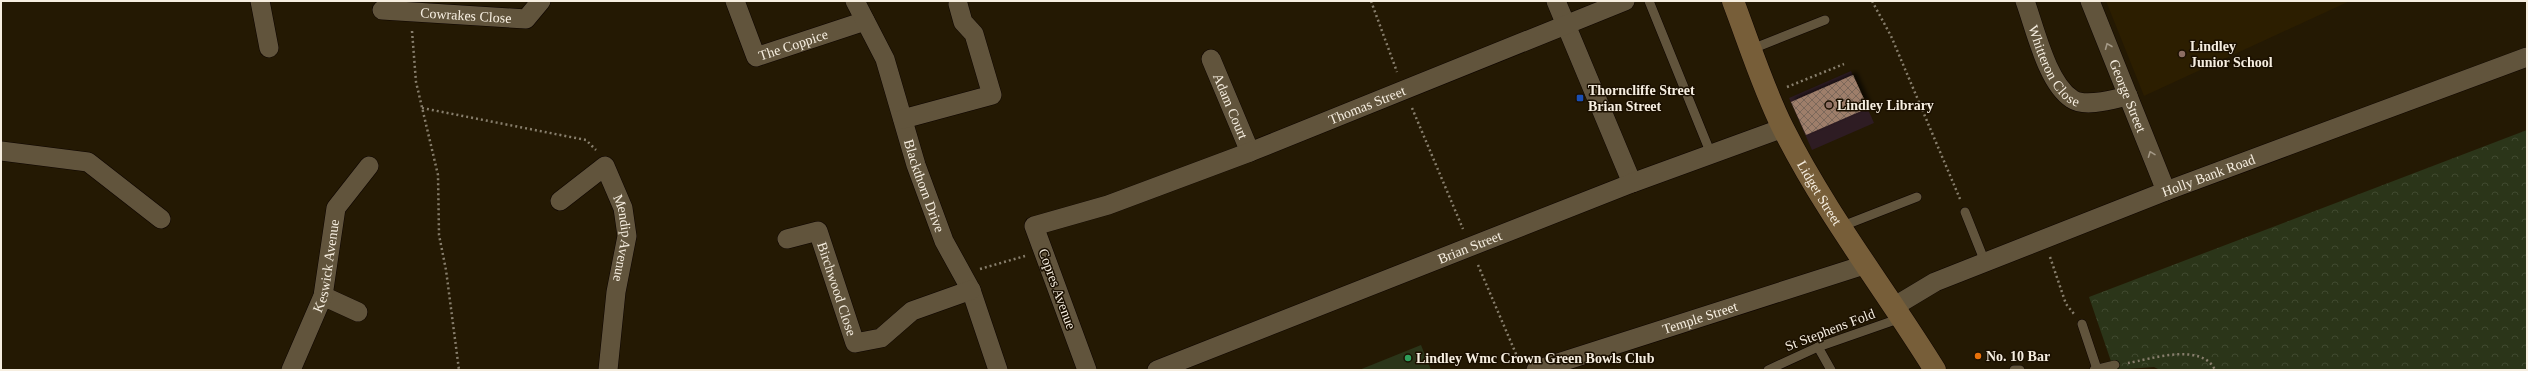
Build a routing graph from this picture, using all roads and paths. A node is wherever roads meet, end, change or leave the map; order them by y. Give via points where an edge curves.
1 (260, 1) edge
2 (541, 1) edge
3 (735, 1) edge
4 (855, 1) edge
5 (1371, 1) edge
6 (1556, 1) edge
7 (1624, 1) edge
8 (1649, 1) edge
9 (1872, 1) edge
10 (2024, 1) edge
11 (2090, 1) edge
12 (1737, 2) edge
13 (957, 3) edge
14 (382, 10) dead end
15 (411, 13) junction
16 (1825, 20) dead end
17 (865, 21) junction
18 (1565, 24) junction
19 (269, 48) dead end
20 (1752, 49) junction
21 (2527, 57) edge
22 (1212, 59) dead end
23 (1844, 64) dead end
24 (1404, 90) junction
25 (1770, 94) junction
26 (2128, 96) junction
27 (422, 108) junction
28 (902, 118) junction
29 (1783, 128) junction
30 (1, 151) edge
31 (1250, 152) junction
32 (1711, 154) junction
33 (368, 166) dead end
34 (605, 166) junction
35 (1632, 183) junction
36 (2166, 191) junction
37 (1917, 197) dead end
38 (560, 202) dead end
39 (1965, 212) joint
40 (161, 219) dead end
41 (1053, 221) joint
42 (1840, 227) junction
43 (787, 239) dead end
44 (2044, 239) junction
45 (1470, 247) junction
46 (1043, 251) junction
47 (1986, 262) junction
48 (1864, 265) junction
49 (962, 274) junction
50 (971, 290) junction
51 (323, 296) junction
52 (358, 312) dead end
53 (1899, 312) junction
54 (2082, 324) joint
55 (1818, 347) junction
56 (2115, 365) joint
57 (1528, 366) edge
58 (291, 370) edge
59 (459, 370) edge
60 (608, 370) edge
61 (998, 370) edge
62 (1088, 370) edge
63 (1157, 370) edge
64 (1768, 370) edge
65 (1830, 370) edge
66 (1935, 370) edge
67 (2014, 370) edge
68 (2020, 370) edge
69 (2096, 370) edge
70 (2215, 370) edge

1 - 19 street
2 - 15 street, Cowrakes Close via 526,19
3 - 17 street, The Coppice via 756,57
4 - 17 street, Blackthorn Drive
5 - 24 path
6 - 18 street
7 - 18 street, Thomas Street
8 - 32 lane
9 - 39 path via 1891,36
10 - 26 street, Whitteron Close via 2055,82 2072,100 2098,103
26 -> 11 street, George Street
12 - 20 street, Lidget Street
13 - 28 street via 963,22 974,34 992,95
14 - 15 street, Cowrakes Close
15 - 27 path via 416,82
16 - 20 lane
17 - 28 street, Blackthorn Drive via 885,59
18 - 24 street, Thomas Street
18 - 35 street
20 - 25 street, Lidget Street
21 - 36 street, Holly Bank Road
22 - 31 street, Adam Court
23 - 25 path
24 - 31 street, Thomas Street
24 - 45 path
25 - 29 street, Lidget Street
36 -> 26 street, George Street
27 - 34 path via 586,140 600,155
27 - 59 path via 438,175 439,235
28 - 49 street, Blackthorn Drive via 916,165 942,234
29 - 32 street, Brian Street
29 - 42 street, Lidget Street
30 - 40 street via 88,162
31 - 41 street, Thomas Street via 1108,204
32 - 35 street, Brian Street
33 - 51 street, Keswick Avenue via 336,208
34 - 38 street
34 - 60 street, Mendip Avenue via 623,208 627,236 616,292
35 - 45 street, Brian Street
36 - 44 street, Holly Bank Road
37 - 42 lane
39 - 47 lane
41 - 46 street, Copres Avenue via 1034,226
42 - 48 street, Lidget Street
43 - 50 street, Birchwood Close via 818,232 855,343 881,338 912,311
44 - 47 street, Holly Bank Road
44 - 54 path via 2066,304
45 - 57 path
45 - 63 street, Brian Street
46 - 49 path
46 - 62 street, Copres Avenue
47 - 53 street, Holly Bank Road via 1935,282
48 - 53 street, Lidget Street
48 - 57 street, Temple Street
49 - 50 street, Blackthorn Drive
50 - 61 street, Blackthorn Drive
51 - 52 street
51 - 58 street, Keswick Avenue
53 - 55 lane, St Stephens Fold
53 - 66 street, Lidget Street
54 - 69 lane
55 - 64 lane, St Stephens Fold
55 - 65 lane
56 - 69 lane
56 - 70 path via 2182,354 2202,356
67 - 68 lane

